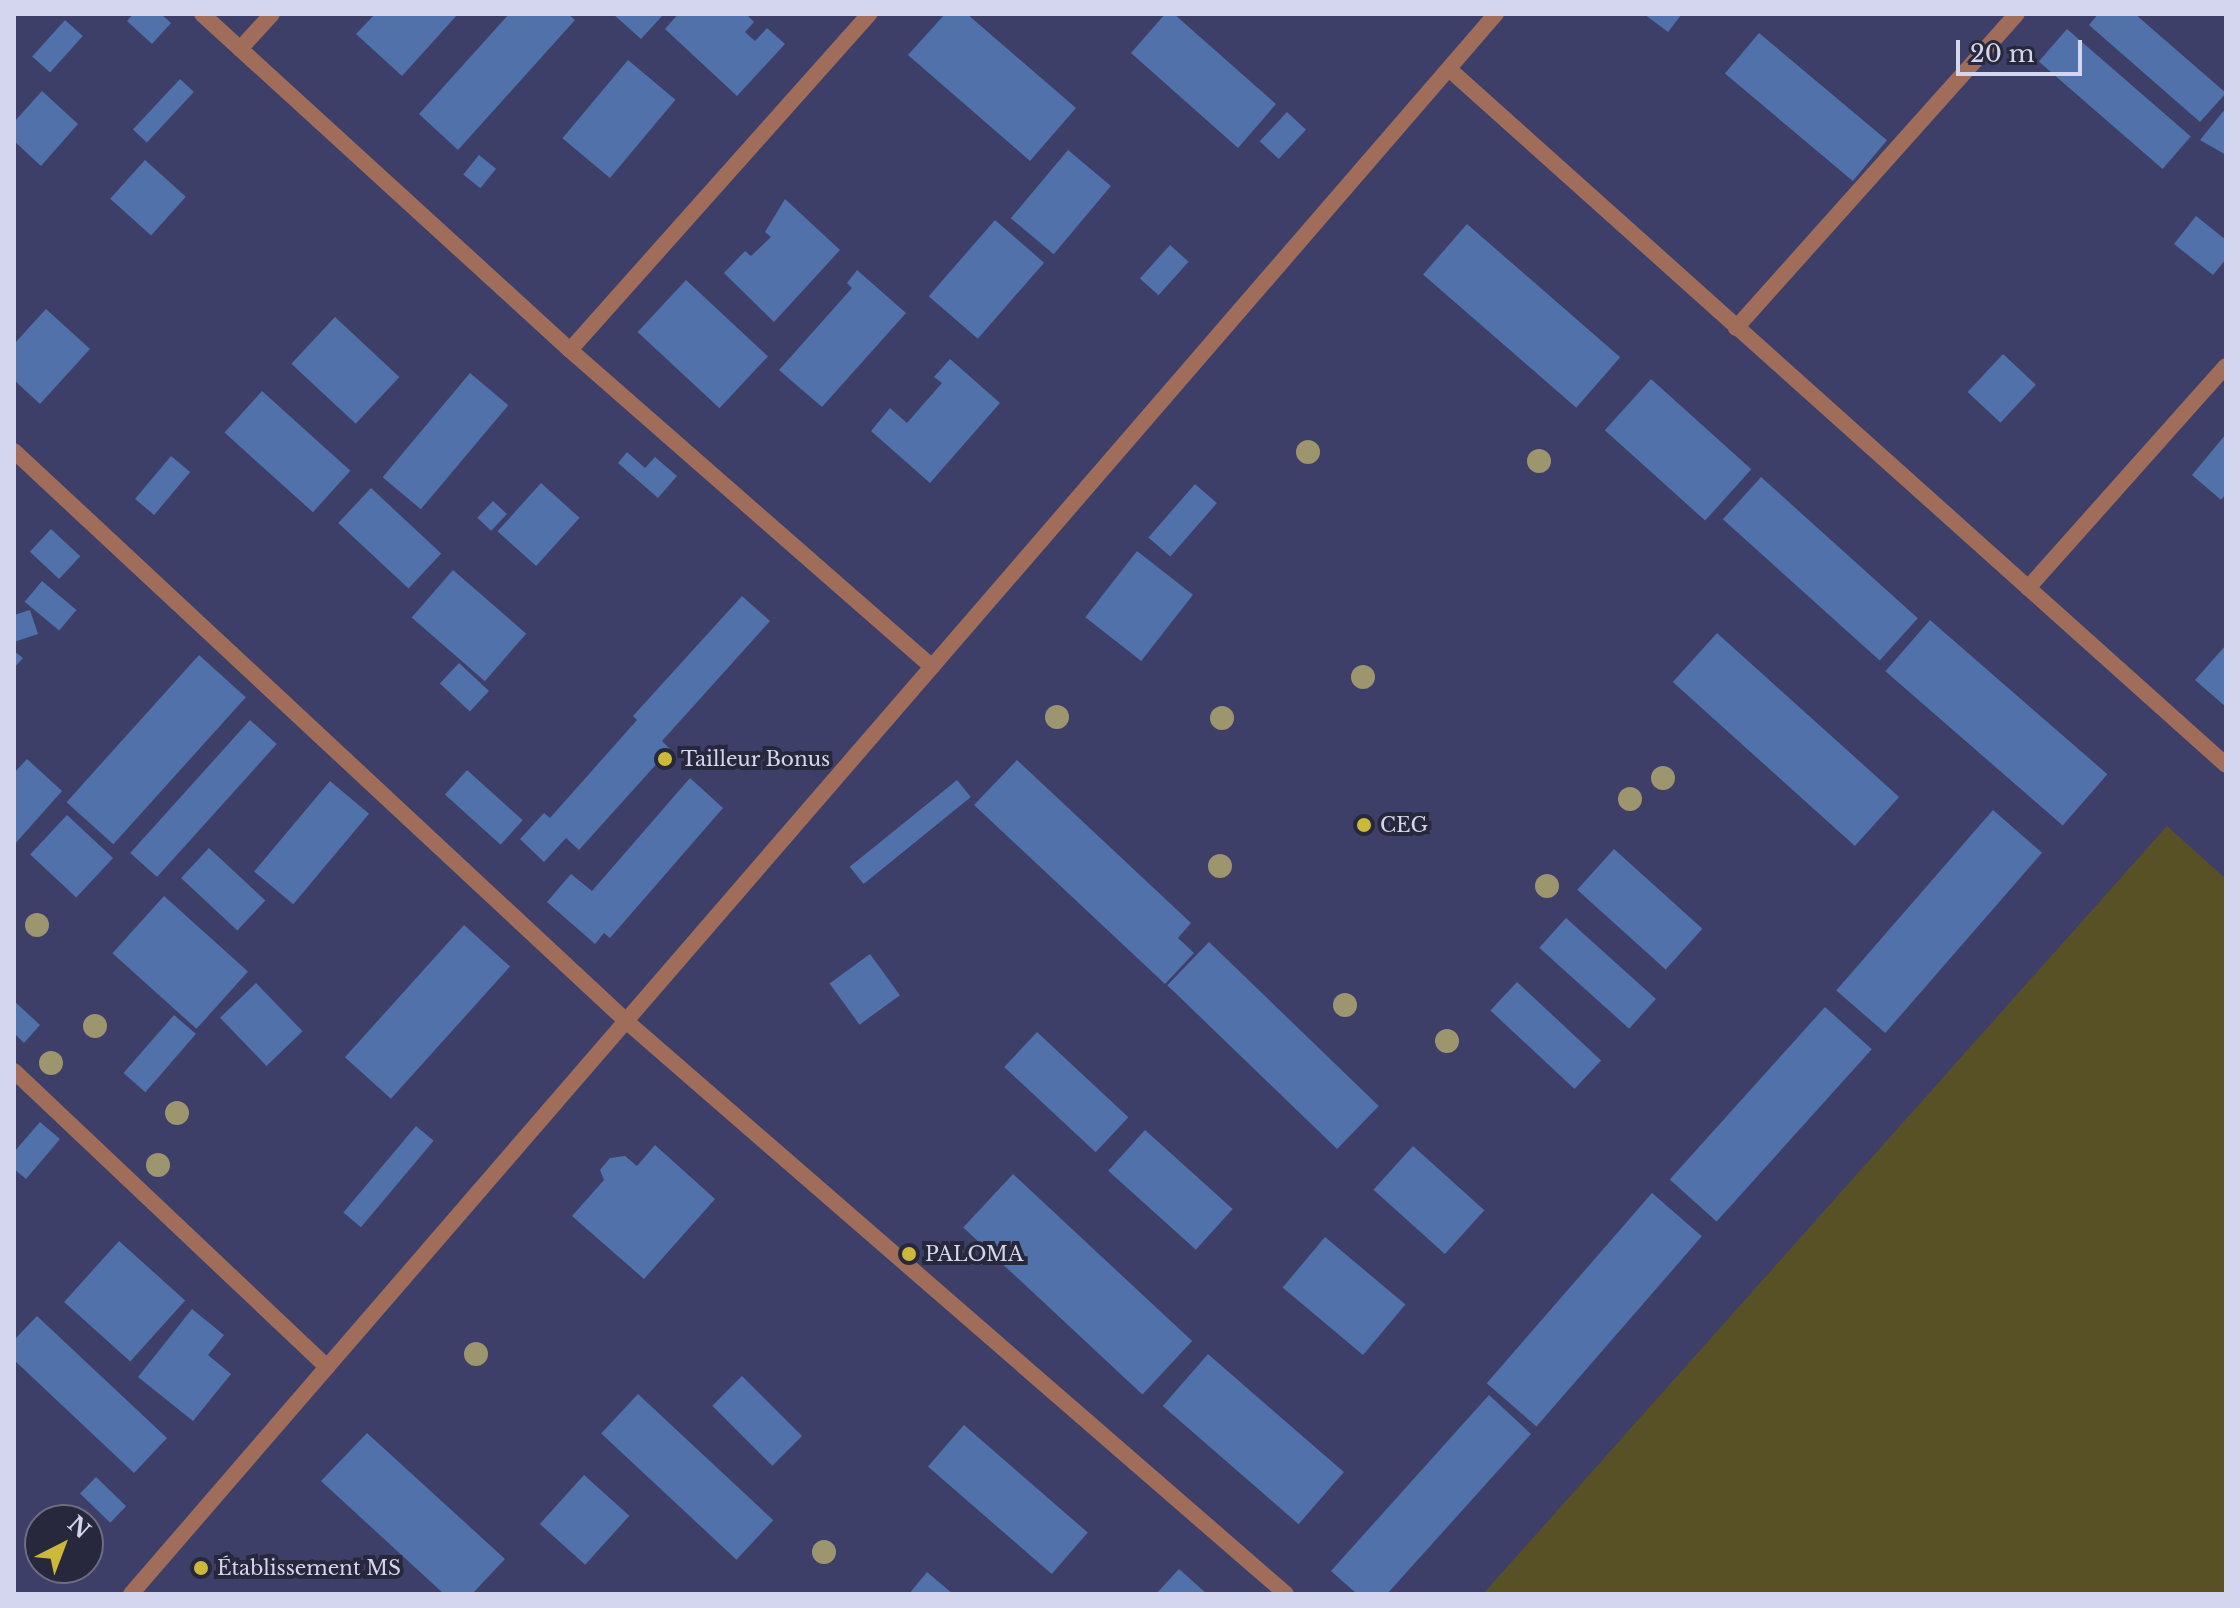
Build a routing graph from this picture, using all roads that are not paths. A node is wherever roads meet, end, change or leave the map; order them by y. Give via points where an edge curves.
1 (202, 14) edge
2 (272, 14) edge
3 (869, 14) edge
4 (1496, 14) edge
5 (2017, 14) edge
6 (240, 49) junction
7 (1449, 69) junction
8 (1736, 328) junction
9 (570, 350) junction
10 (2226, 366) edge
11 (14, 451) edge
12 (2028, 588) junction
13 (932, 667) junction
14 (2226, 765) edge
15 (626, 1021) junction
16 (14, 1071) edge
17 (327, 1367) junction
18 (131, 1594) edge
19 (1286, 1594) edge

1 - 6 street
2 - 6 street
3 - 9 street
4 - 7 street
5 - 8 street
6 - 9 street
7 - 8 street
7 - 13 street
8 - 12 street
9 - 13 street
10 - 12 street
11 - 15 street
12 - 14 street
13 - 15 street
15 - 17 street
15 - 19 street
16 - 17 street
17 - 18 street

